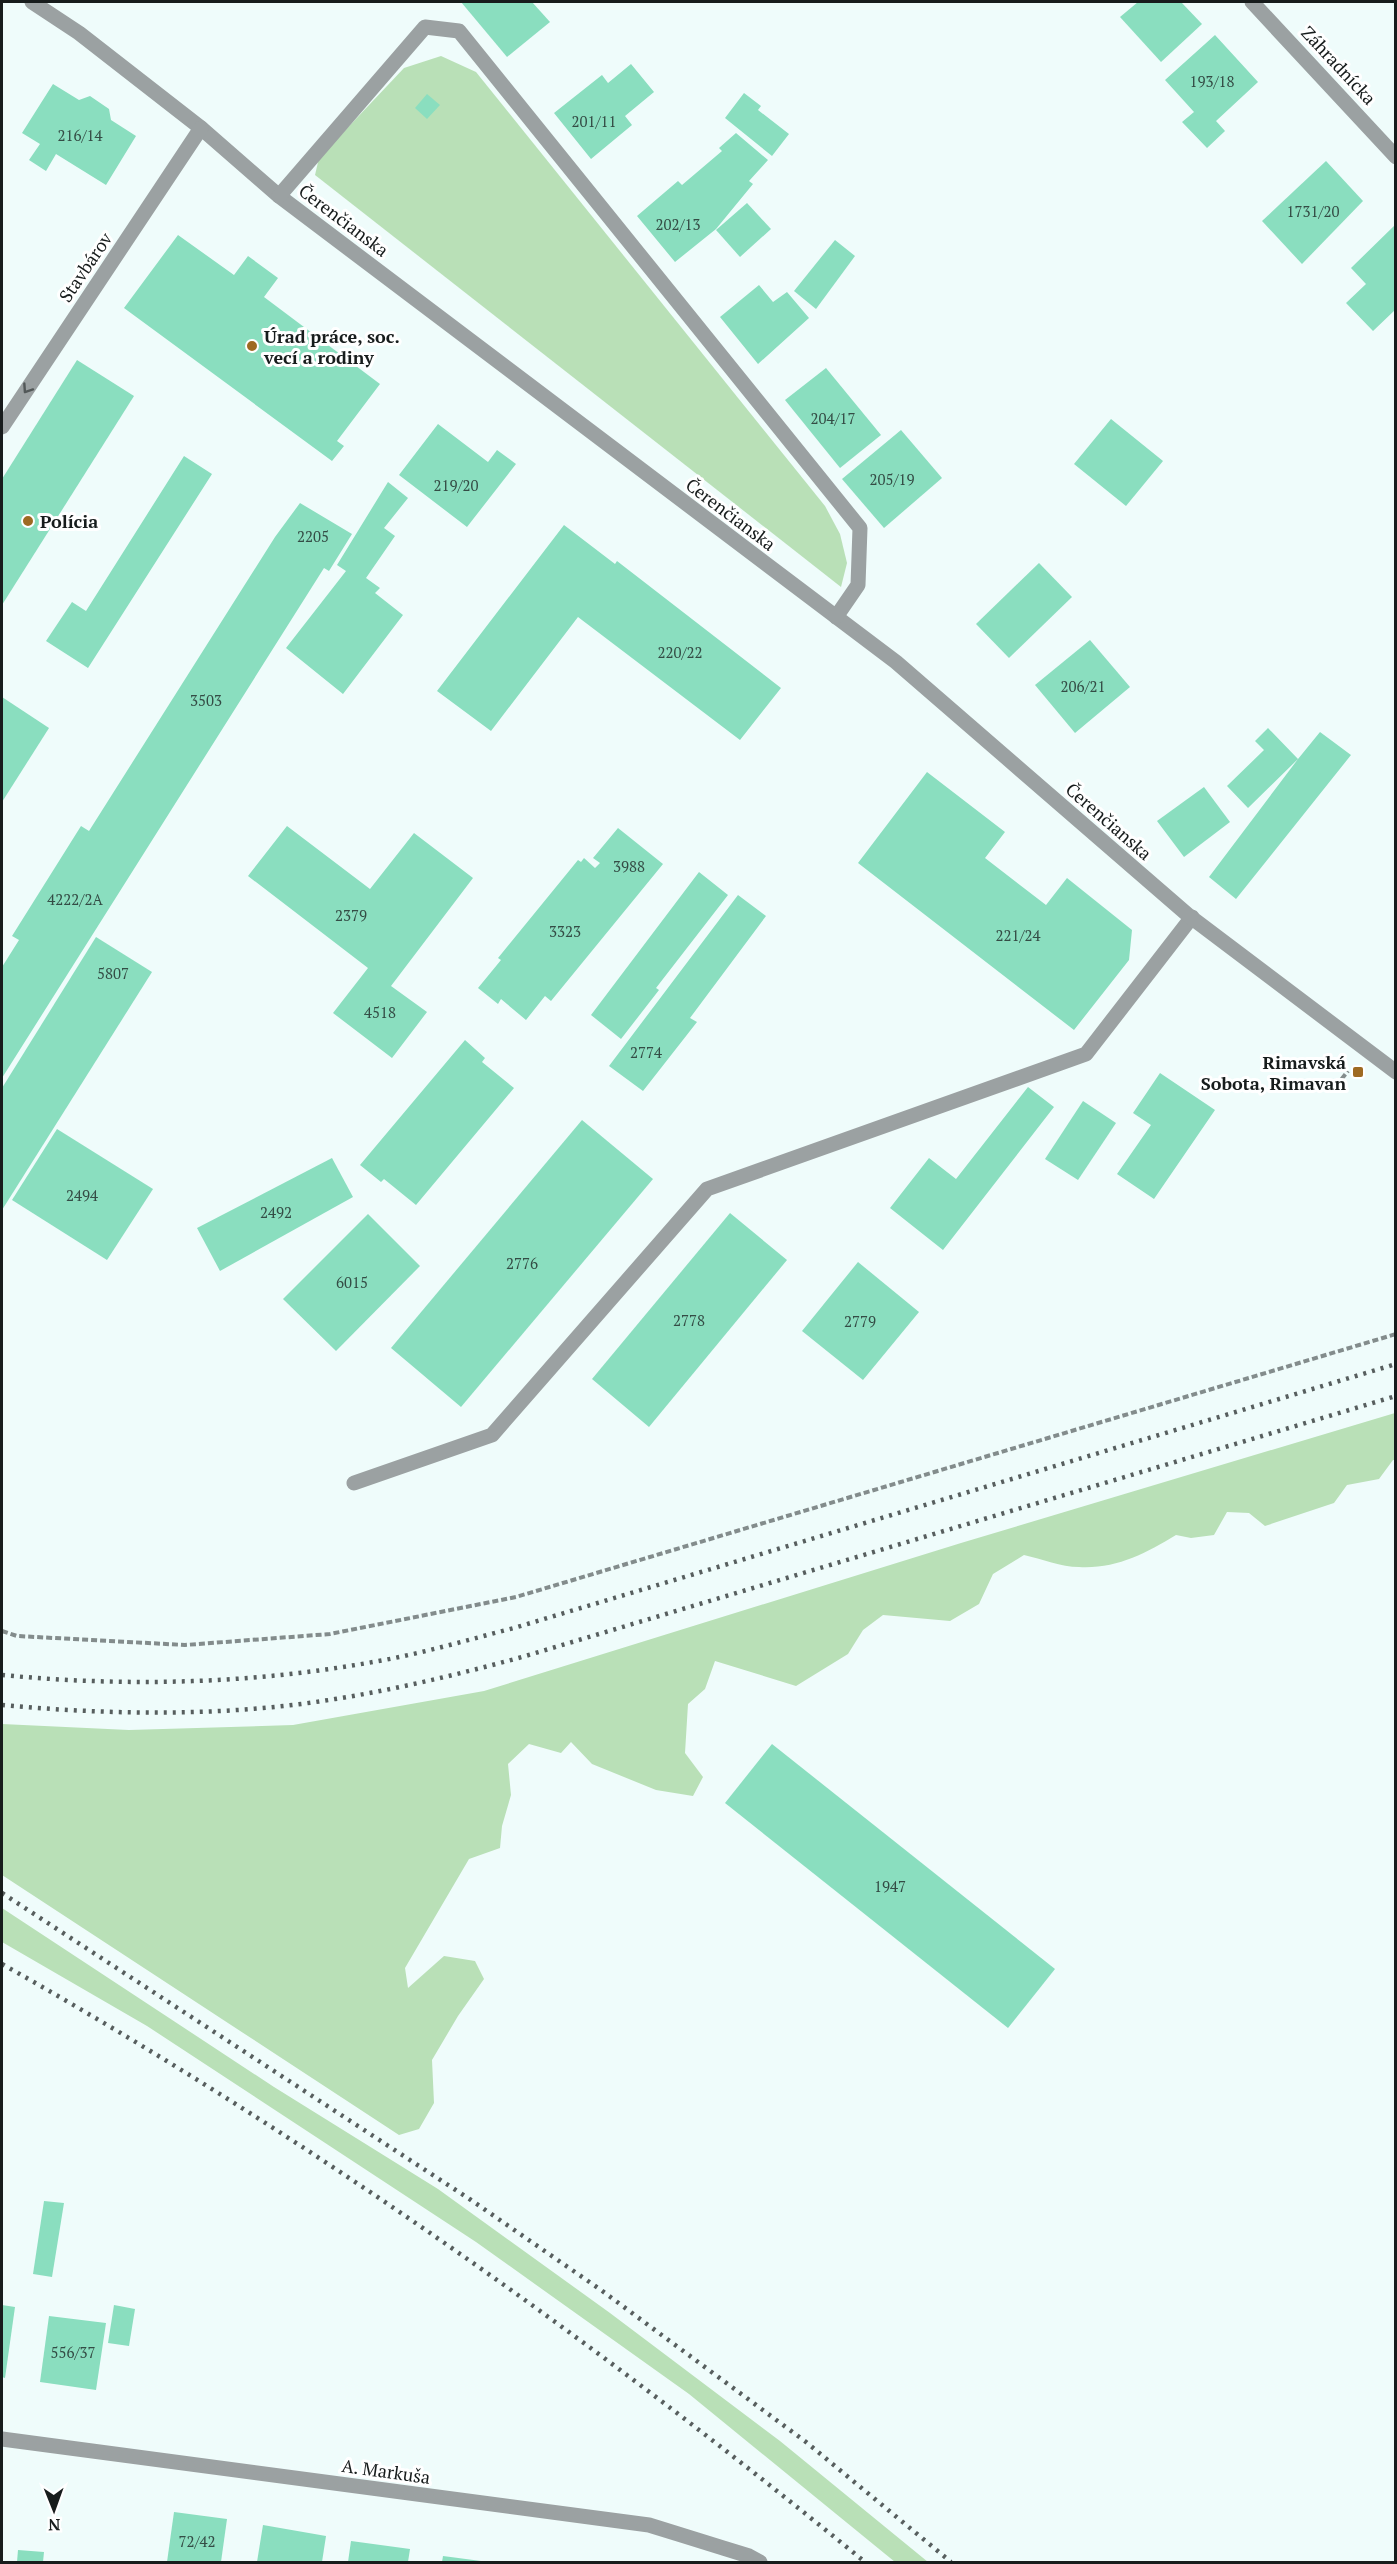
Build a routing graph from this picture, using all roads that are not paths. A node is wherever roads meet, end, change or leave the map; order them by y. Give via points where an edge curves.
1 (32, 2) edge
2 (1252, 2) edge
3 (201, 128) junction
4 (1395, 157) edge
5 (279, 196) junction
6 (2, 427) edge
7 (836, 617) junction
8 (1192, 917) junction
9 (1395, 1072) edge
10 (354, 1483) dead end
11 (2, 2439) edge
12 (760, 2562) edge

1 - 3 street, Čerenčianska via 79,33
2 - 4 street, Záhradnícka
3 - 5 street, Čerenčianska
3 -> 6 street, Stavbárov
5 - 7 street, Čerenčianska
5 - 7 street via 425,27 459,32 860,528 858,585
7 - 8 street, Čerenčianska via 896,662
8 - 9 street, Čerenčianska
8 - 10 street via 1086,1054 706,1189 492,1435
11 - 12 street, A. Markuša via 649,2525

